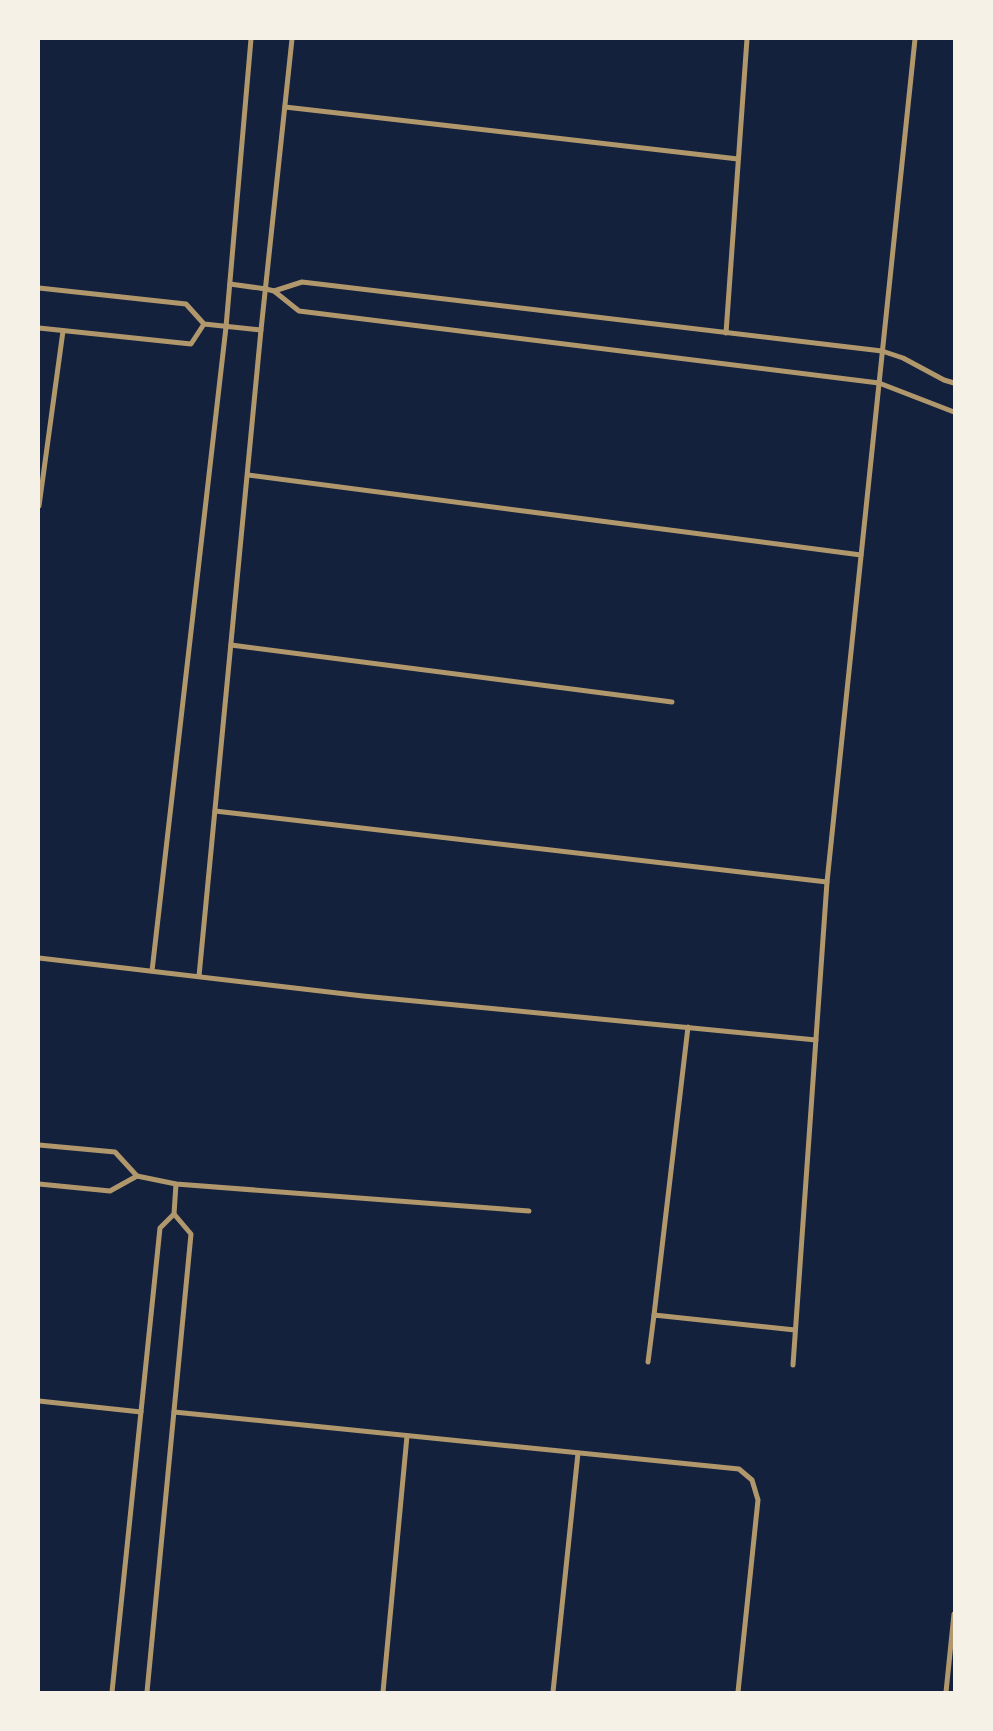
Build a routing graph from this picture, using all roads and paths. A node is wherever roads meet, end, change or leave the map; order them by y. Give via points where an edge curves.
1 (251, 39) edge
2 (292, 39) edge
3 (747, 39) edge
4 (915, 39) edge
5 (285, 107) junction
6 (738, 159) junction
7 (230, 284) junction
8 (39, 288) edge
9 (266, 288) junction
10 (274, 291) junction
11 (204, 324) junction
12 (226, 327) junction
13 (39, 328) edge
14 (261, 330) junction
15 (63, 331) junction
16 (726, 332) junction
17 (882, 351) junction
18 (879, 383) junction
19 (954, 383) edge
20 (954, 412) edge
21 (248, 475) junction
22 (39, 506) edge
23 (861, 555) junction
24 (232, 645) junction
25 (672, 702) dead end
26 (215, 811) junction
27 (827, 882) junction
28 (39, 958) edge
29 (152, 971) junction
30 (199, 976) junction
31 (688, 1027) junction
32 (816, 1040) junction
33 (39, 1145) edge
34 (137, 1176) junction
35 (39, 1184) edge
36 (176, 1184) junction
37 (530, 1211) dead end
38 (174, 1214) junction
39 (654, 1315) junction
40 (795, 1330) junction
41 (648, 1362) dead end
42 (792, 1364) dead end
43 (39, 1401) edge
44 (140, 1412) junction
45 (174, 1412) junction
46 (408, 1436) junction
47 (578, 1453) junction
48 (954, 1614) edge
49 (112, 1692) edge
50 (147, 1692) edge
51 (383, 1692) edge
52 (553, 1692) edge
53 (738, 1692) edge
54 (946, 1692) edge

1 - 7 street
2 - 5 street
3 - 6 street
4 - 17 street
5 - 6 street
5 - 9 street
6 - 16 street
7 - 9 street
7 - 12 street
8 - 11 street via 186,304
9 - 10 street
9 - 14 street
10 - 16 street via 302,282
10 - 18 street via 299,311
11 - 12 street
11 - 15 street via 191,344
12 - 14 street
12 - 29 street
13 - 15 street
14 - 21 street
15 - 22 street
16 - 17 street
17 - 18 street
17 - 19 street
18 - 20 street
18 - 23 street
21 - 23 street
21 - 24 street
23 - 27 street
24 - 25 street
24 - 26 street
26 - 27 street
26 - 30 street
27 - 32 street
28 - 29 street
29 - 30 street
30 - 31 street via 363,996
31 - 32 street
31 - 39 street
32 - 40 street
33 - 34 street via 115,1152
34 - 35 street via 110,1191
34 - 36 street
36 - 37 street
36 - 38 street
38 - 44 street via 160,1228
38 - 45 street via 191,1234
39 - 40 street
39 - 41 street
40 - 42 street
43 - 44 street
44 - 49 street
45 - 46 street
45 - 50 street
46 - 47 street
46 - 51 street
47 - 52 street
47 - 53 street via 739,1469 752,1480 758,1500
48 - 54 street

